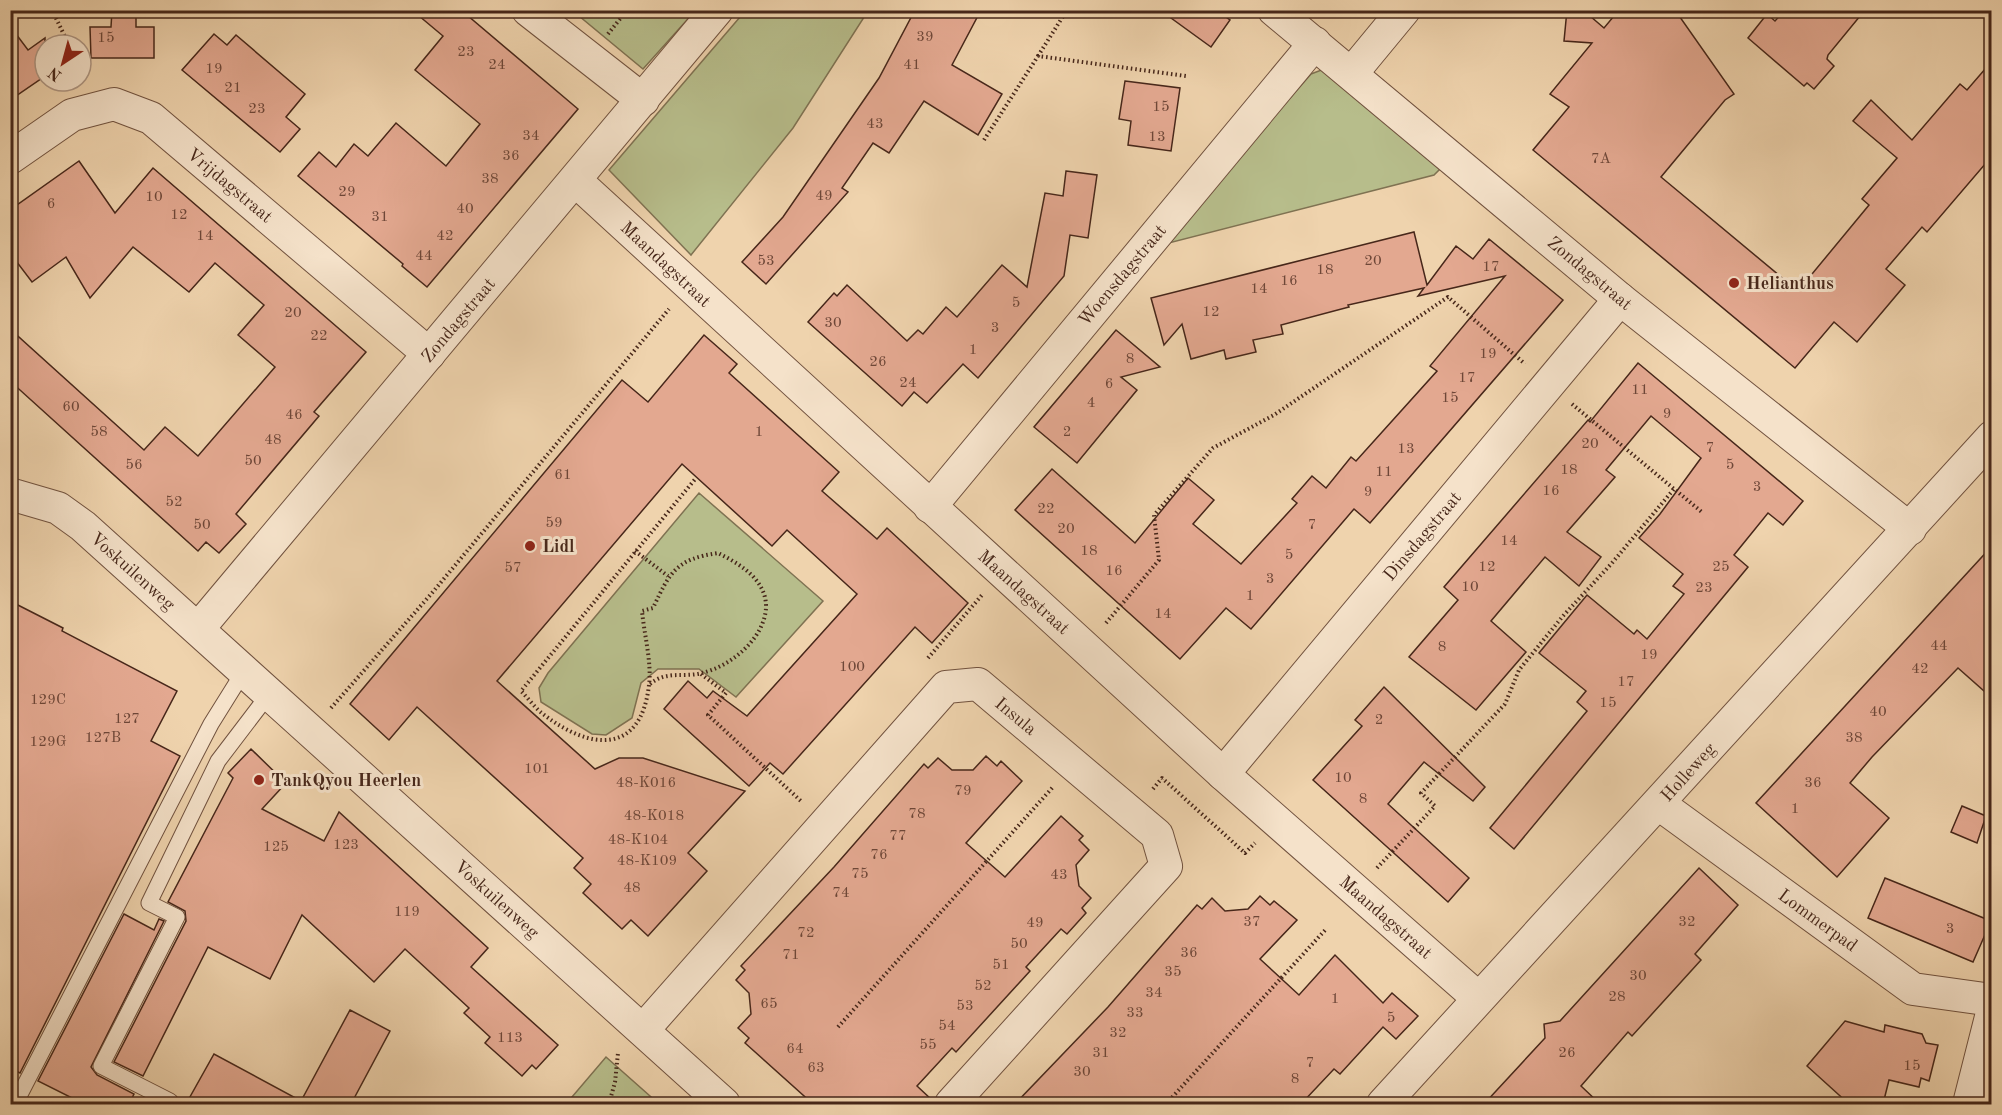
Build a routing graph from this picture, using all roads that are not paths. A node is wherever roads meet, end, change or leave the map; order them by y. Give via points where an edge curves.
1 (528, 10) edge
2 (717, 10) edge
3 (1274, 10) edge
4 (1404, 10) edge
5 (1315, 43) junction
6 (1352, 73) junction
7 (643, 100) junction
8 (10, 158) edge
9 (576, 181) junction
10 (1620, 299) junction
11 (429, 354) junction
12 (1992, 437) edge
13 (10, 494) edge
14 (930, 507) junction
15 (1910, 529) junction
16 (198, 629) junction
17 (244, 671) junction
18 (269, 694) junction
19 (1223, 774) junction
20 (1659, 804) junction
21 (1478, 998) junction
22 (1992, 1000) edge
23 (1992, 1013) edge
24 (636, 1024) junction
25 (170, 1101) dead end
26 (15, 1104) edge
27 (724, 1104) edge
28 (951, 1104) edge
29 (1383, 1104) edge
30 (1969, 1104) edge

1 - 7 street
2 - 7 street, Zondagstraat
3 - 5 street, Zondagstraat
4 - 6 street
5 - 6 street, Zondagstraat
5 - 14 street, Woensdagstraat
6 - 10 street, Zondagstraat
7 - 9 street, Zondagstraat
8 - 11 street, Vrijdagstraat via 72,115 114,105 151,118
9 - 11 street, Zondagstraat
9 - 14 street, Maandagstraat
10 - 15 street, Zondagstraat
10 - 19 street, Dinsdagstraat
11 - 16 street, Zondagstraat
12 - 15 street, Holleweg
13 - 16 street, Voskuilenweg via 43,502 71,517
14 - 19 street, Maandagstraat
15 - 20 street, Holleweg
16 - 17 street, Voskuilenweg
17 - 18 street, Voskuilenweg
17 - 26 lane via 211,724
18 - 24 street, Voskuilenweg
18 - 25 lane via 218,761 149,903 177,917 101,1066
19 - 21 street, Maandagstraat
20 - 21 street, Holleweg
20 - 22 street, Lommerpad via 1913,989
21 - 29 street, Holleweg
23 - 30 street
24 - 27 street, Voskuilenweg
24 - 28 street, Insula via 826,825 946,687 978,684 1157,835 1166,866

